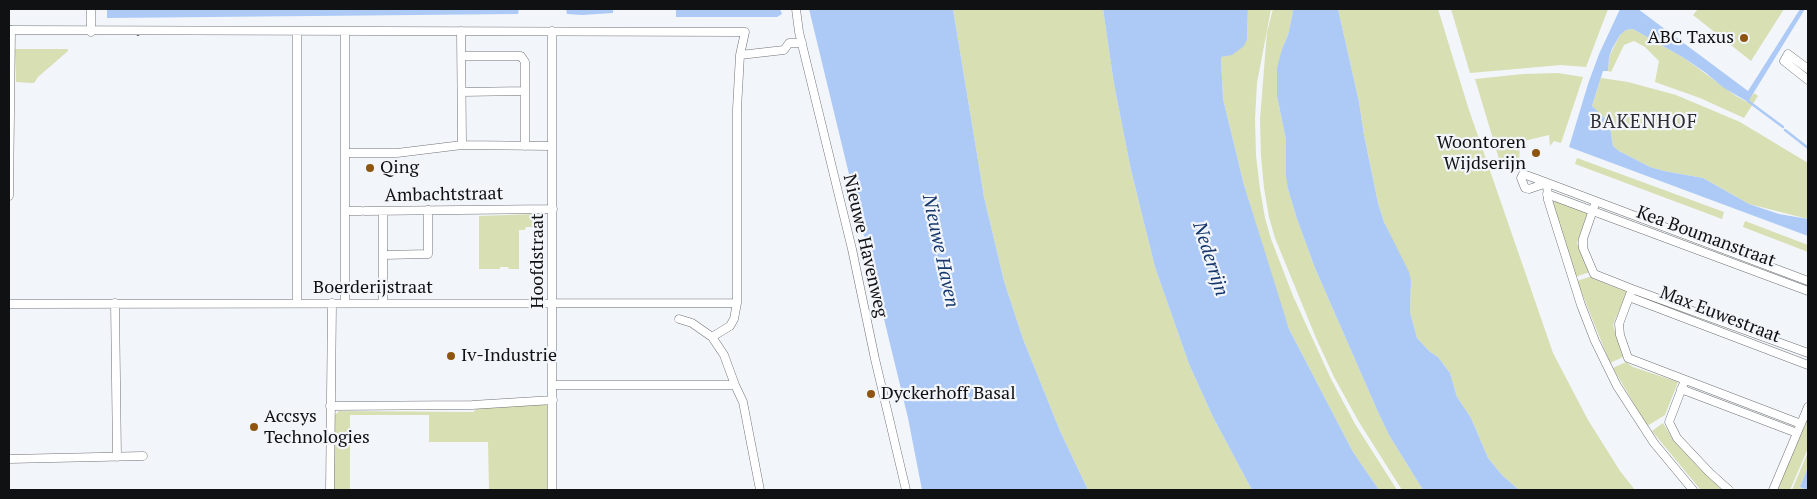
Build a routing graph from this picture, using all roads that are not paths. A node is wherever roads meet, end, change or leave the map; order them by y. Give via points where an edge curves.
1 (91, 9) edge
2 (796, 9) edge
3 (10, 30) edge
4 (297, 31) junction
5 (345, 31) junction
6 (461, 31) junction
7 (552, 31) junction
8 (91, 32) junction
9 (802, 43) junction
10 (740, 54) junction
11 (462, 56) junction
12 (1808, 69) edge
13 (1808, 80) edge
14 (525, 91) junction
15 (462, 92) junction
16 (462, 145) junction
17 (525, 146) junction
18 (552, 146) junction
19 (345, 153) junction
20 (1547, 194) junction
21 (9, 196) edge
22 (1596, 202) junction
23 (553, 209) junction
24 (428, 210) junction
25 (345, 211) junction
26 (382, 211) junction
27 (1593, 211) junction
28 (383, 255) junction
29 (1808, 281) edge
30 (1808, 291) edge
31 (1630, 293) junction
32 (115, 303) junction
33 (297, 303) junction
34 (332, 303) junction
35 (345, 303) junction
36 (383, 303) junction
37 (552, 303) junction
38 (737, 303) junction
39 (9, 304) edge
40 (680, 318) dead end
41 (712, 337) junction
42 (1808, 353) edge
43 (1808, 365) edge
44 (1685, 380) junction
45 (553, 385) junction
46 (735, 385) junction
47 (1682, 389) junction
48 (553, 400) junction
49 (330, 406) junction
50 (1808, 407) edge
51 (1801, 424) junction
52 (1797, 433) junction
53 (143, 456) dead end
54 (117, 457) junction
55 (9, 459) edge
56 (330, 490) edge
57 (552, 490) edge
58 (760, 490) edge
59 (906, 490) edge
60 (1693, 490) edge
61 (1729, 490) edge
62 (1773, 490) edge

1 - 8 street
2 - 9 street, Nieuwe Havenweg
3 - 8 street
3 - 21 street
4 - 5 street
4 - 8 street
4 - 33 street
5 - 6 street
5 - 19 street
6 - 7 street
6 - 11 street
7 - 10 street via 745,32
7 - 18 street, Hoofdstraat
9 - 10 street via 790,43 784,50
9 - 59 street, Nieuwe Havenweg
10 - 38 street
11 - 14 street via 521,56 525,62
11 - 15 street
12 - 13 street via 1788,54 1784,61
14 - 15 street
14 - 17 street
15 - 16 street
16 - 17 street
16 - 19 street via 396,153
17 - 18 street
18 - 23 street, Hoofdstraat
19 - 25 street
20 - 22 street, Kea Boumanstraat via 1547,183
20 - 27 street, Kea Boumanstraat
20 - 60 street via 1595,342 1617,386 1654,443
22 - 27 street
22 - 29 street, Kea Boumanstraat
23 - 24 street, Ambachtstraat
23 - 37 street, Hoofdstraat
24 - 26 street, Ambachtstraat
24 - 28 street via 428,254
25 - 26 street, Ambachtstraat
25 - 35 street
26 - 28 street
27 - 30 street, Kea Boumanstraat
27 - 31 street, Max Euwestraat via 1582,242 1594,274
28 - 36 street
31 - 42 street, Max Euwestraat
31 - 43 street, Max Euwestraat
31 - 44 street via 1619,324 1628,358
32 - 33 street, Boerderijstraat
32 - 39 street, Boerderijstraat
32 - 54 street
33 - 34 street, Boerderijstraat
34 - 35 street, Boerderijstraat
34 - 49 street
35 - 36 street, Boerderijstraat
36 - 37 street, Boerderijstraat
37 - 38 street, Boerderijstraat
37 - 45 street, Hoofdstraat
38 - 41 street via 730,326
40 - 41 street
41 - 46 street via 724,355
44 - 47 street
44 - 51 street
45 - 46 street
45 - 48 street, Hoofdstraat
46 - 58 street via 743,402
47 - 52 street
47 - 61 street via 1669,422 1677,438
48 - 49 street via 472,405
48 - 57 street, Hoofdstraat
49 - 56 street
50 - 51 street
51 - 52 street
52 - 62 street
53 - 54 street
54 - 55 street

